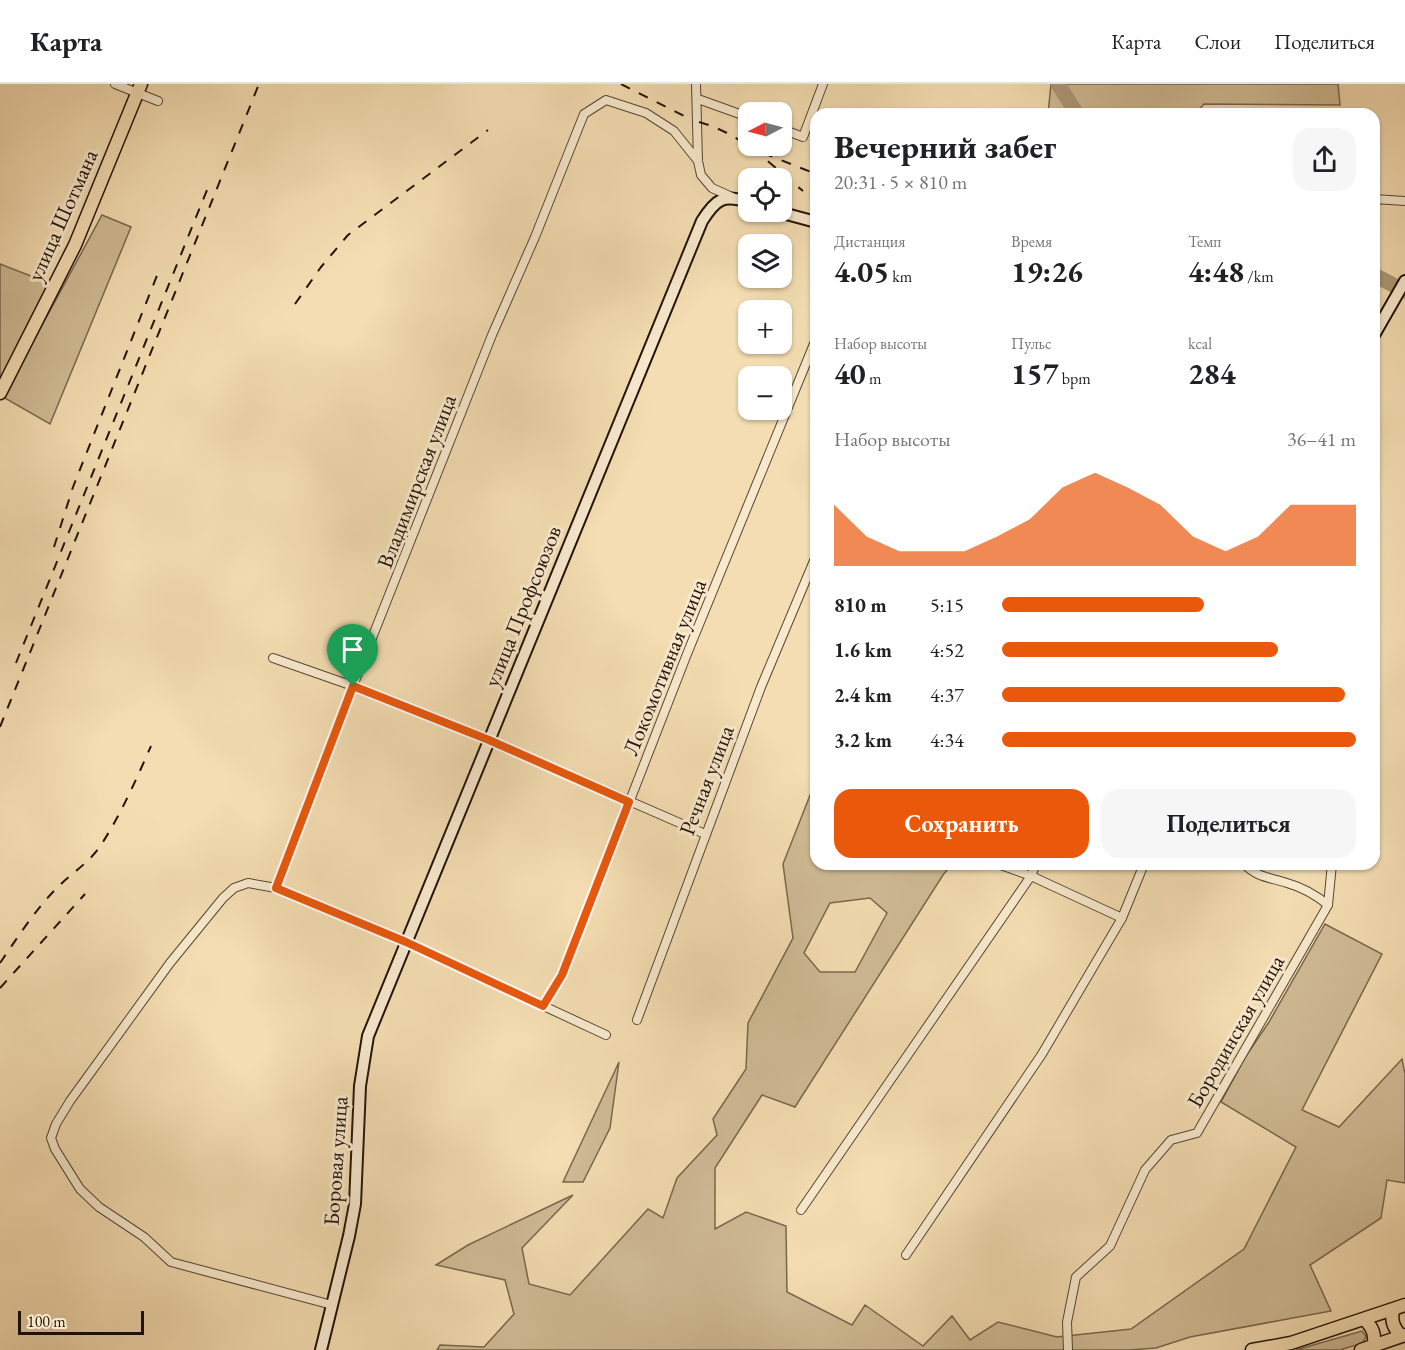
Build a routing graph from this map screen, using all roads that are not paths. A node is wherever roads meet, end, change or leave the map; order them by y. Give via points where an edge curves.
1 (115, 84) edge
2 (696, 84) edge
3 (823, 84) edge
4 (140, 88) edge
5 (698, 99) junction
6 (158, 101) dead end
7 (814, 108) edge
8 (738, 113) edge
9 (810, 118) edge
10 (792, 132) edge
11 (698, 161) junction
12 (732, 197) junction
13 (738, 199) edge
14 (1380, 199) edge
15 (1405, 201) edge
16 (792, 216) edge
17 (810, 220) edge
18 (1405, 281) edge
19 (1380, 325) edge
20 (810, 354) edge
21 (0, 393) edge
22 (810, 570) edge
23 (273, 658) dead end
24 (353, 686) junction
25 (489, 740) junction
26 (629, 802) junction
27 (705, 834) junction
28 (1014, 870) edge
29 (1034, 870) edge
30 (1142, 870) edge
31 (1250, 870) edge
32 (1331, 870) edge
33 (1031, 876) junction
34 (276, 888) junction
35 (1328, 905) junction
36 (1122, 918) junction
37 (406, 942) junction
38 (543, 1006) junction
39 (637, 1020) dead end
40 (606, 1035) dead end
41 (366, 1045) joint
42 (801, 1210) dead end
43 (906, 1255) dead end
44 (332, 1305) junction
45 (1405, 1305) edge
46 (1393, 1310) junction
47 (1365, 1320) junction
48 (1403, 1335) edge
49 (1374, 1346) junction
50 (321, 1350) edge
51 (1068, 1350) edge
52 (1252, 1350) edge
53 (1361, 1350) edge

1 - 4 street
2 - 5 street
3 - 7 street
4 - 6 street
4 - 21 main road, улица Шотмана via 75,245
5 - 8 street
5 - 11 street
9 - 10 street via 803,136
11 - 12 street via 701,175 712,188
11 - 24 street, Владимирская улица via 674,131 645,113 606,100 584,114
12 - 13 main road
12 - 25 main road, улица Профсоюзов via 713,204 702,221
14 - 15 street
16 - 17 main road
18 - 19 main road
20 - 26 street, Локомотивная улица
22 - 27 street, Речная улица
23 - 24 street
24 - 25 street
24 - 34 street, Владимирская улица
25 - 26 street
25 - 37 main road, улица Профсоюзов
26 - 27 street
26 - 38 street, Локомотивная улица via 562,975
27 - 39 street, Речная улица
28 - 33 street
29 - 33 street
30 - 36 street
31 - 35 street via 1289,883
32 - 35 street, Бородинская улица
33 - 36 street
33 - 42 street
34 - 37 street
34 - 44 street via 248,883 223,898 170,963 70,1101 51,1138 80,1189 171,1262
35 - 51 street, Бородинская улица via 1197,1133 1171,1140 1145,1170 1110,1246 1076,1277 1067,1322
36 - 43 street via 1042,1054
37 - 38 street
37 - 41 main road, улица Профсоюзов
38 - 40 street
41 - 44 main road, Боровая улица via 360,1086 355,1204
44 - 50 main road, Боровая улица
45 - 46 main road
46 - 47 main road
46 - 48 main road via 1394,1329
47 - 49 main road via 1372,1327
47 - 52 main road via 1291,1343
48 - 49 main road
49 - 53 main road

